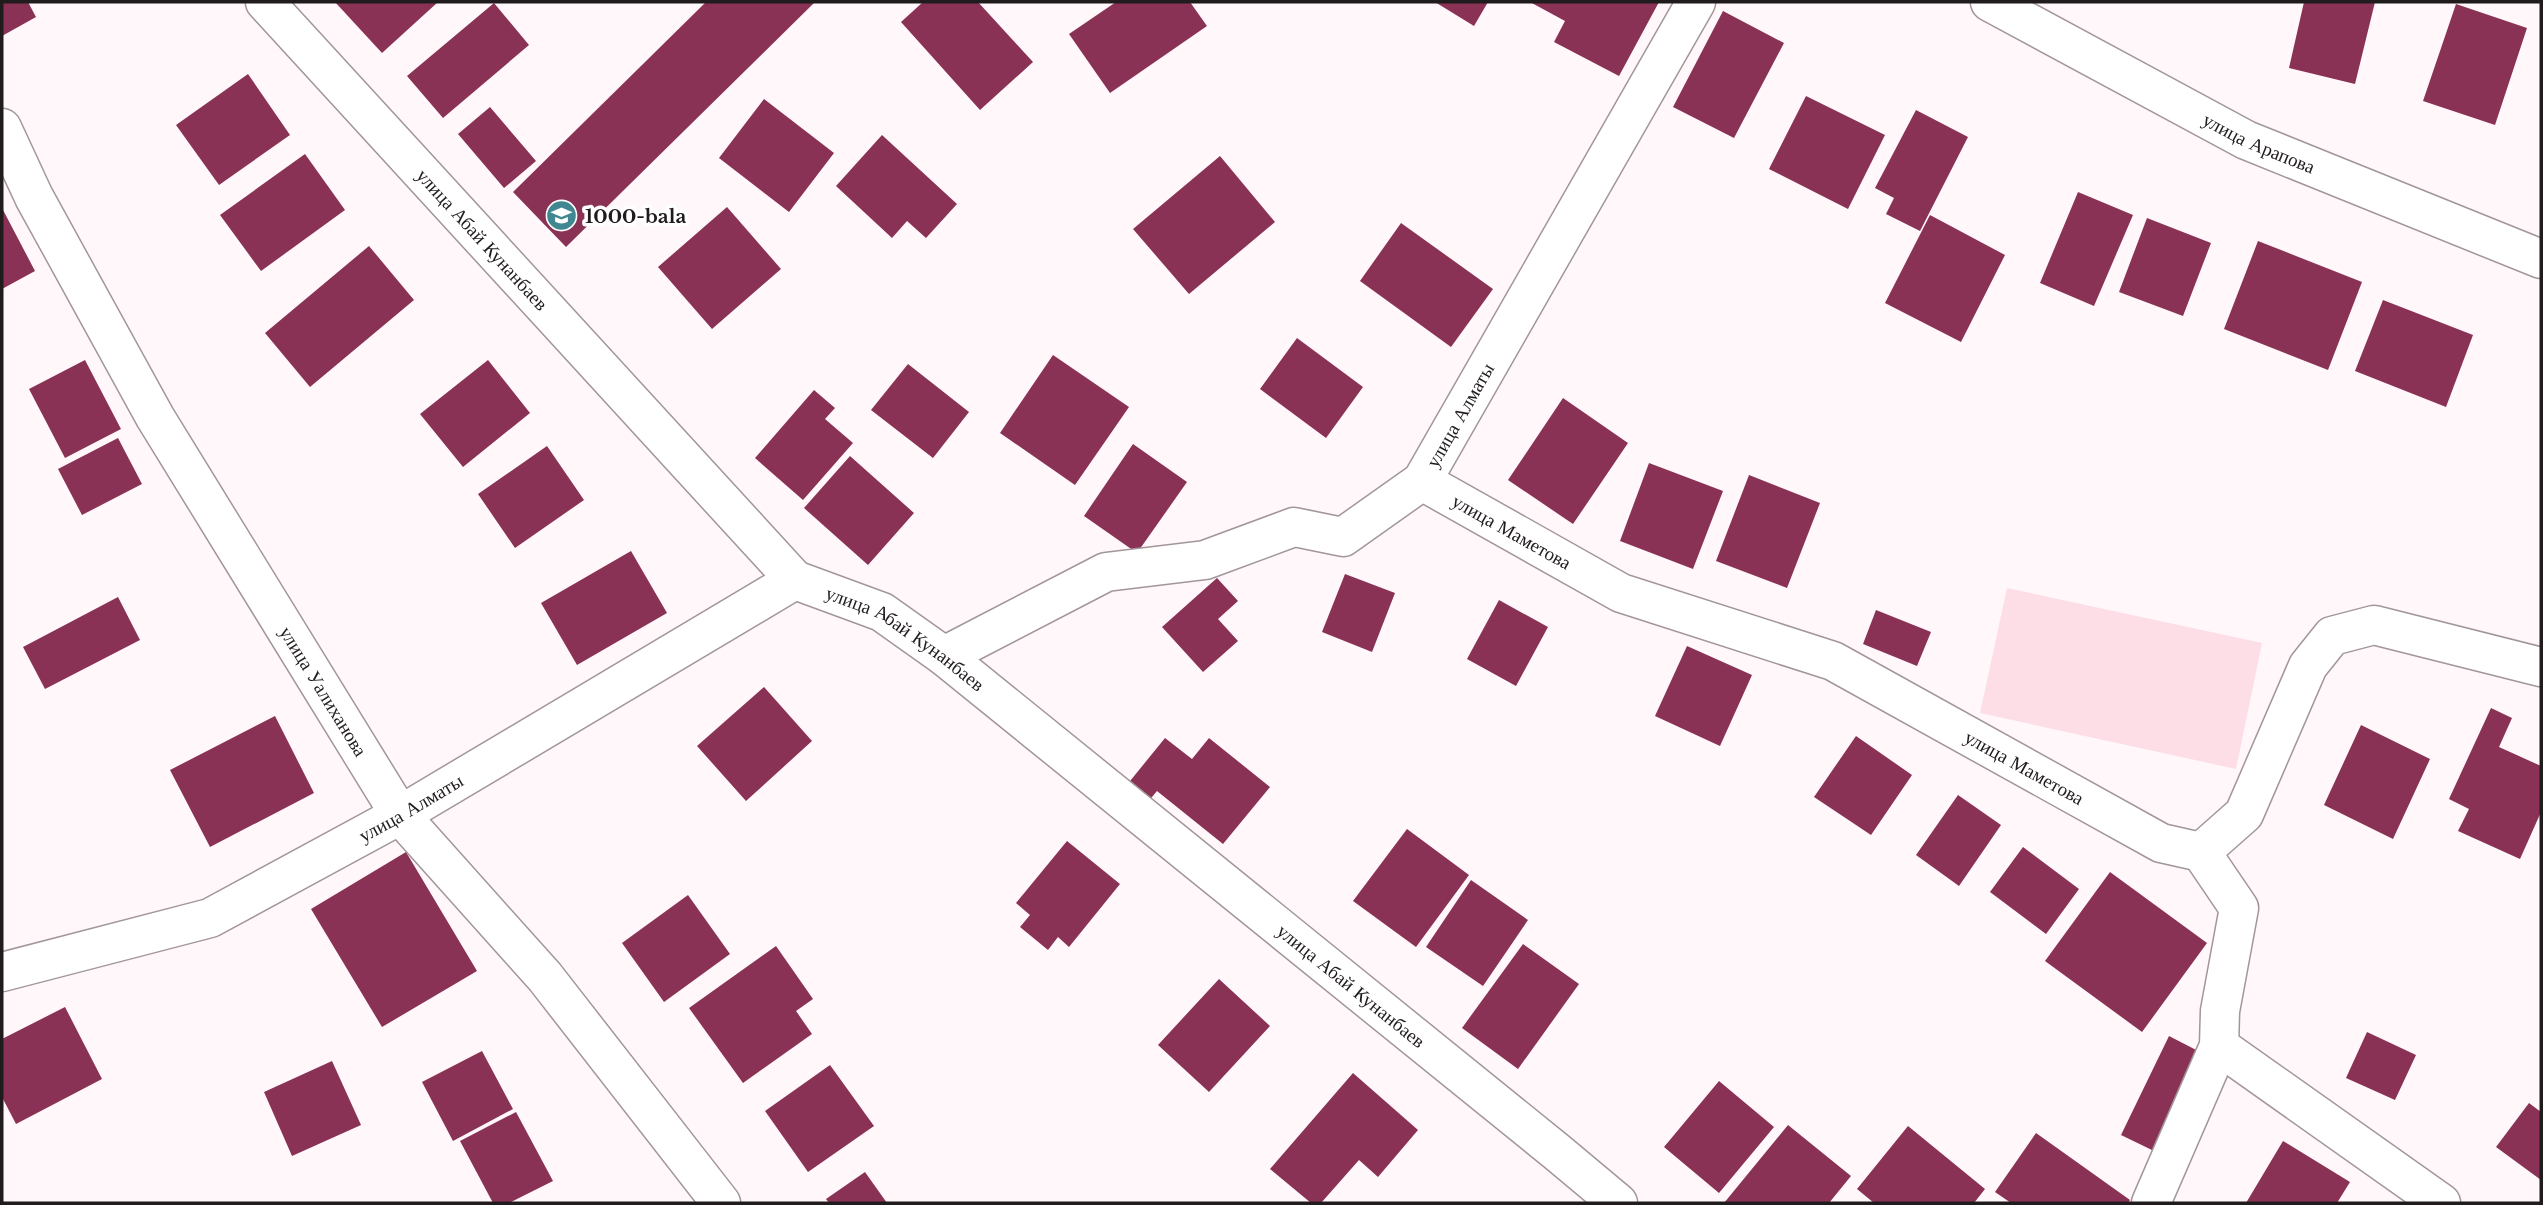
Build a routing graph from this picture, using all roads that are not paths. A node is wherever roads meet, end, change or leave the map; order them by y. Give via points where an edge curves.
1 (265, 2) edge
2 (1696, 2) edge
3 (1990, 2) edge
4 (2, 128) edge
5 (2541, 260) edge
6 (1422, 481) junction
7 (795, 580) junction
8 (944, 656) junction
9 (2541, 667) edge
10 (400, 816) junction
11 (2201, 852) junction
12 (2, 972) edge
13 (2219, 1046) junction
14 (721, 1203) edge
15 (1618, 1203) edge
16 (2151, 1203) edge
17 (2441, 1203) edge

1 - 7 street, улица Абай Кунанбаев
2 - 6 street, улица Алматы
3 - 5 street, улица Арапова via 2246,140
4 - 10 street, улица Уалиханова via 34,197 155,417
6 - 8 street, улица Алматы via 1343,537 1294,527 1205,560 1105,572
6 - 11 street, улица Маметова via 1621,593 1833,661 2161,843
7 - 8 street, улица Абай Кунанбаев via 881,612
7 - 10 street, улица Алматы
8 - 15 street, улица Абай Кунанбаев
9 - 11 street via 2374,625 2332,636 2308,666 2244,814
10 - 12 street, улица Алматы via 210,918
10 - 14 street, улица Уалиханова via 545,977
11 - 13 street via 2239,908 2220,1011
13 - 16 street
13 - 17 street

